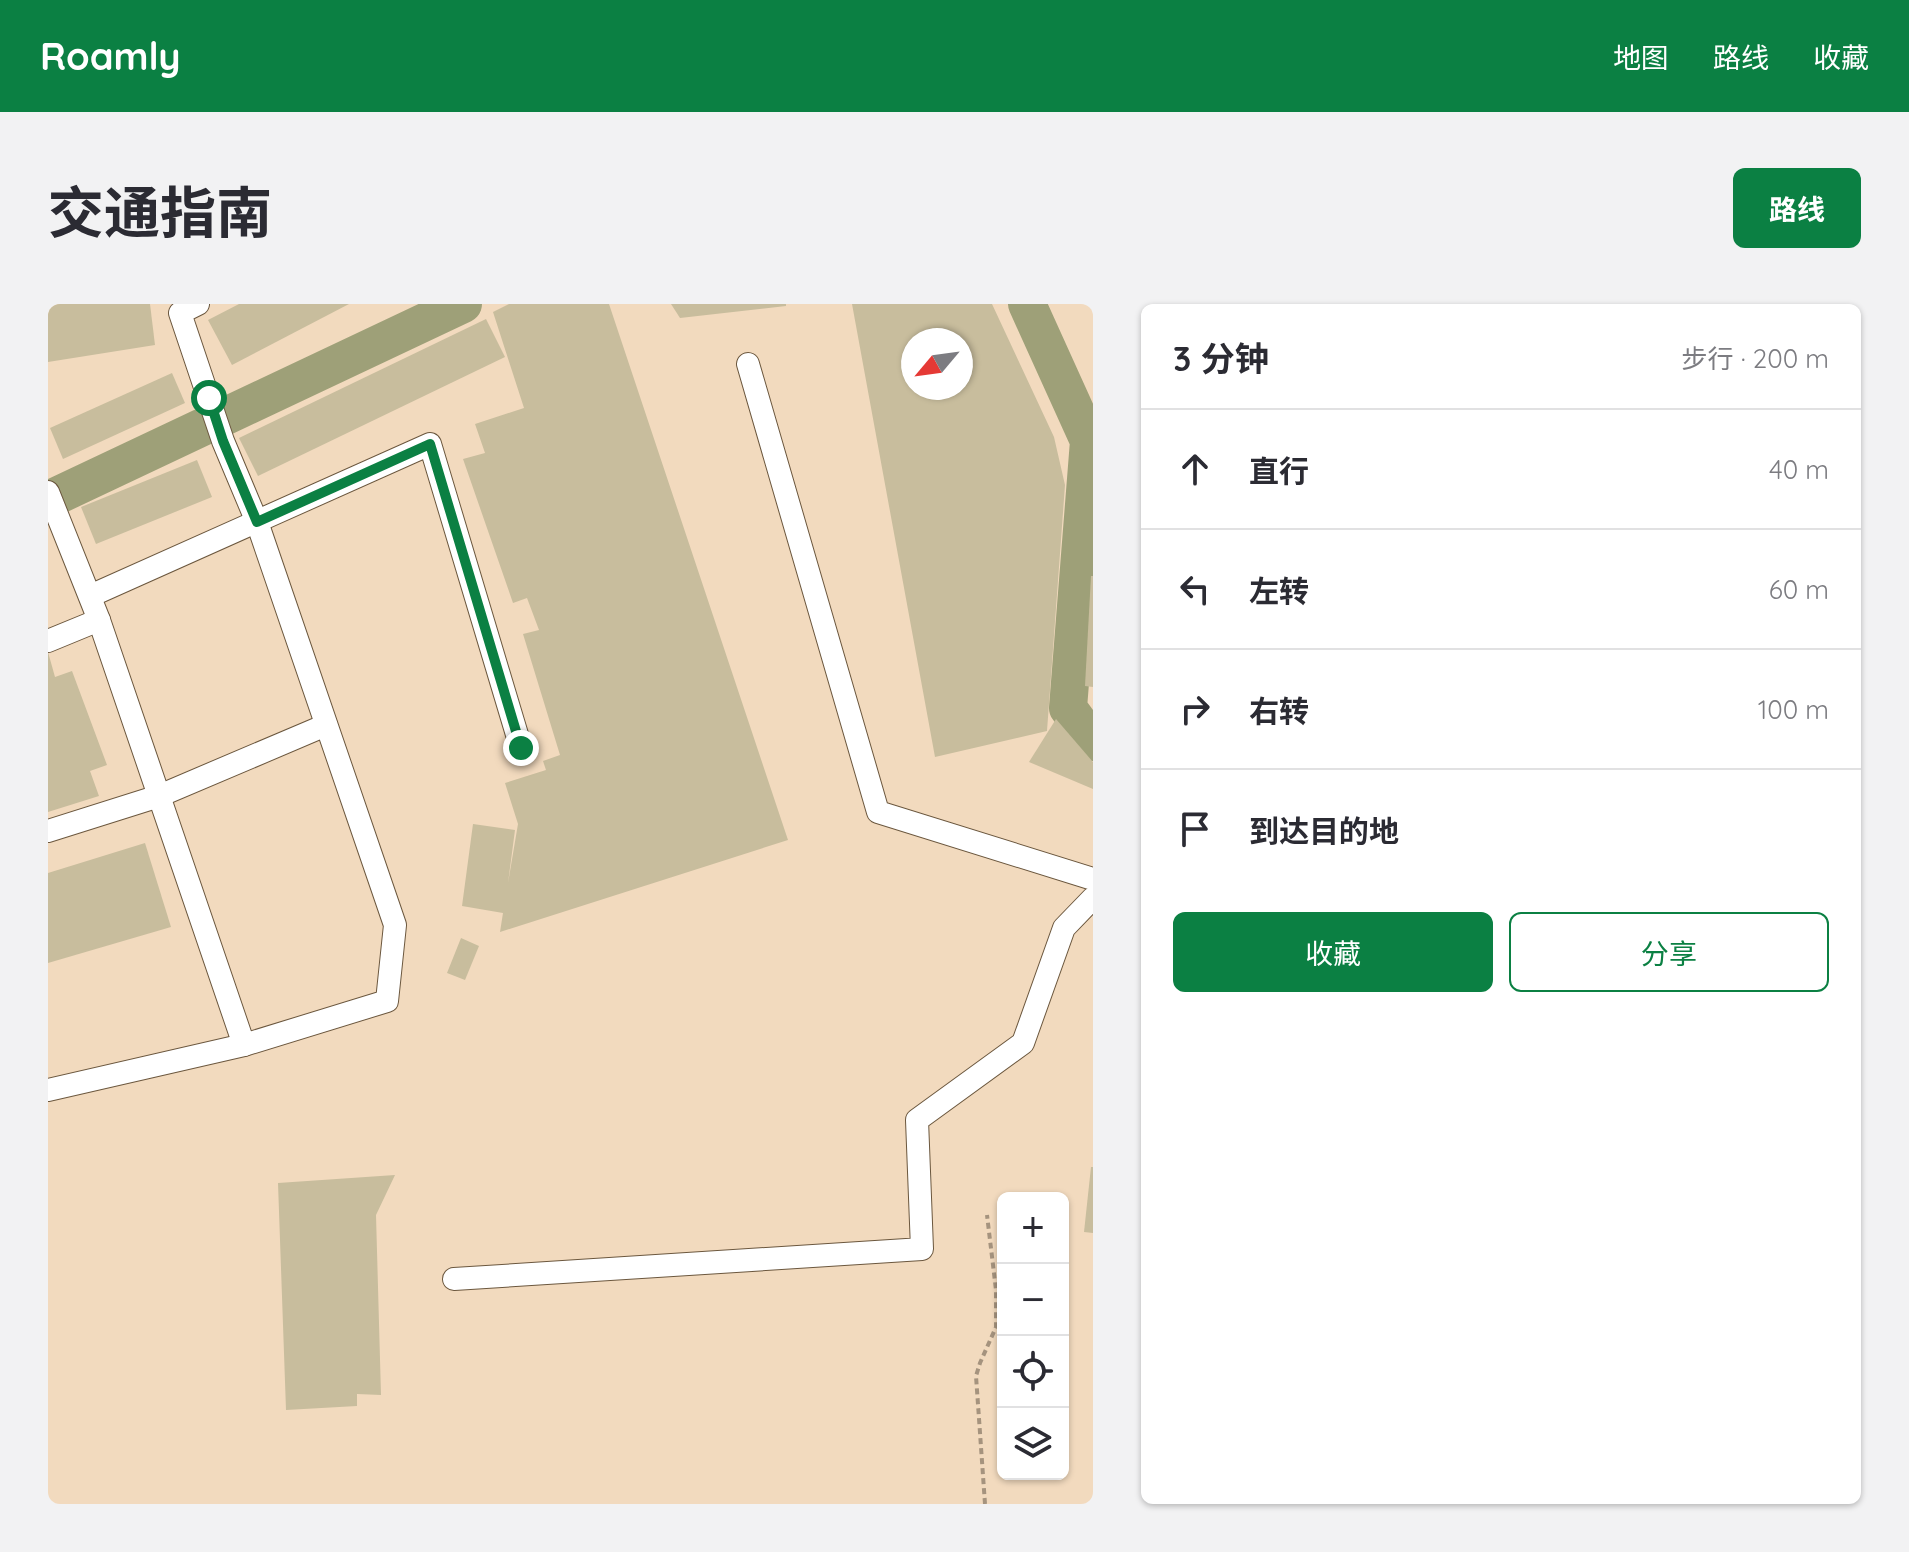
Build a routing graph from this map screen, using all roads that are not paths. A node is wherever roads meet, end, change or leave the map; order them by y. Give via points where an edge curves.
1 (198, 304) edge
2 (748, 364) dead end
3 (48, 492) edge
4 (257, 522) junction
5 (90, 596) junction
6 (99, 620) junction
7 (48, 641) edge
8 (326, 725) junction
9 (521, 748) dead end
10 (159, 796) junction
11 (48, 831) edge
12 (1093, 879) edge
13 (1093, 898) edge
14 (244, 1045) junction
15 (48, 1090) edge
16 (454, 1279) dead end

1 - 4 lane via 180,313
2 - 12 lane via 878,812
3 - 5 lane
4 - 5 lane
4 - 8 lane
4 - 9 lane via 430,444
5 - 6 lane
6 - 7 lane
6 - 10 lane
8 - 10 lane
8 - 14 lane via 395,925 387,1001
10 - 11 lane
10 - 14 lane
13 - 16 lane via 1064,928 1023,1043 917,1120 922,1249
14 - 15 lane

